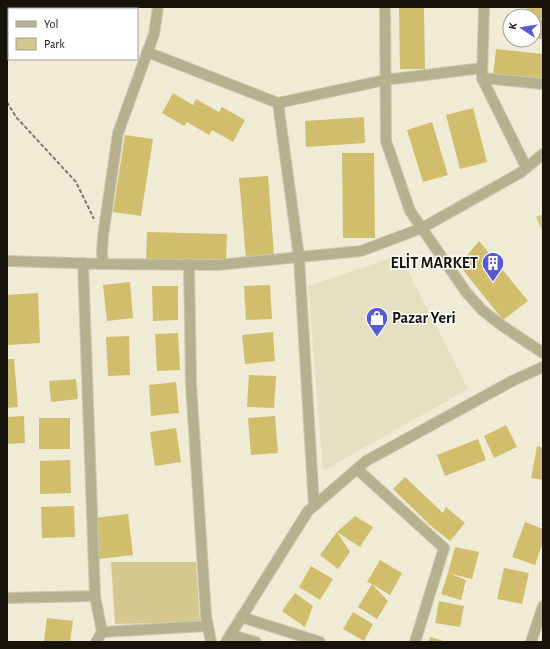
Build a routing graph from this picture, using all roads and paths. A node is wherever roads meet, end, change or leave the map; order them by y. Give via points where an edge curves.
1 (158, 7) edge
2 (385, 7) edge
3 (484, 7) edge
4 (147, 52) junction
5 (482, 73) junction
6 (385, 80) junction
7 (543, 84) edge
8 (7, 102) edge
9 (278, 103) junction
10 (543, 154) edge
11 (526, 167) junction
12 (422, 228) junction
13 (103, 236) junction
14 (299, 257) junction
15 (7, 261) edge
16 (83, 263) junction
17 (103, 264) junction
18 (189, 264) junction
19 (543, 353) edge
20 (543, 367) edge
21 (357, 469) junction
22 (314, 506) junction
23 (95, 596) junction
24 (7, 598) edge
25 (543, 606) edge
26 (242, 616) junction
27 (208, 626) junction
28 (102, 632) junction
29 (229, 638) edge
30 (96, 642) edge
31 (211, 642) edge
32 (256, 642) edge
33 (320, 642) edge
34 (415, 642) edge
35 (531, 642) edge

1 - 4 street via 154,34
2 - 6 street
3 - 5 street
4 - 9 street
4 - 13 street via 118,133
5 - 6 street
5 - 7 street
5 - 11 street
6 - 9 street
6 - 12 street via 386,141 410,211
8 - 13 path via 16,116 76,182
9 - 14 street
10 - 11 street
11 - 12 street
12 - 14 street via 361,251
12 - 19 street via 466,292 482,310
13 - 17 street
14 - 18 street via 218,265
14 - 22 street
15 - 16 street
16 - 17 street
16 - 23 street
17 - 18 street
18 - 27 street via 191,384
20 - 21 street via 514,380 366,461
21 - 22 street
21 - 34 street via 444,548
22 - 26 street via 308,511
23 - 24 street
23 - 28 street
25 - 35 street
26 - 29 street
26 - 33 street
27 - 28 street
27 - 31 street
28 - 30 street
29 - 32 street

